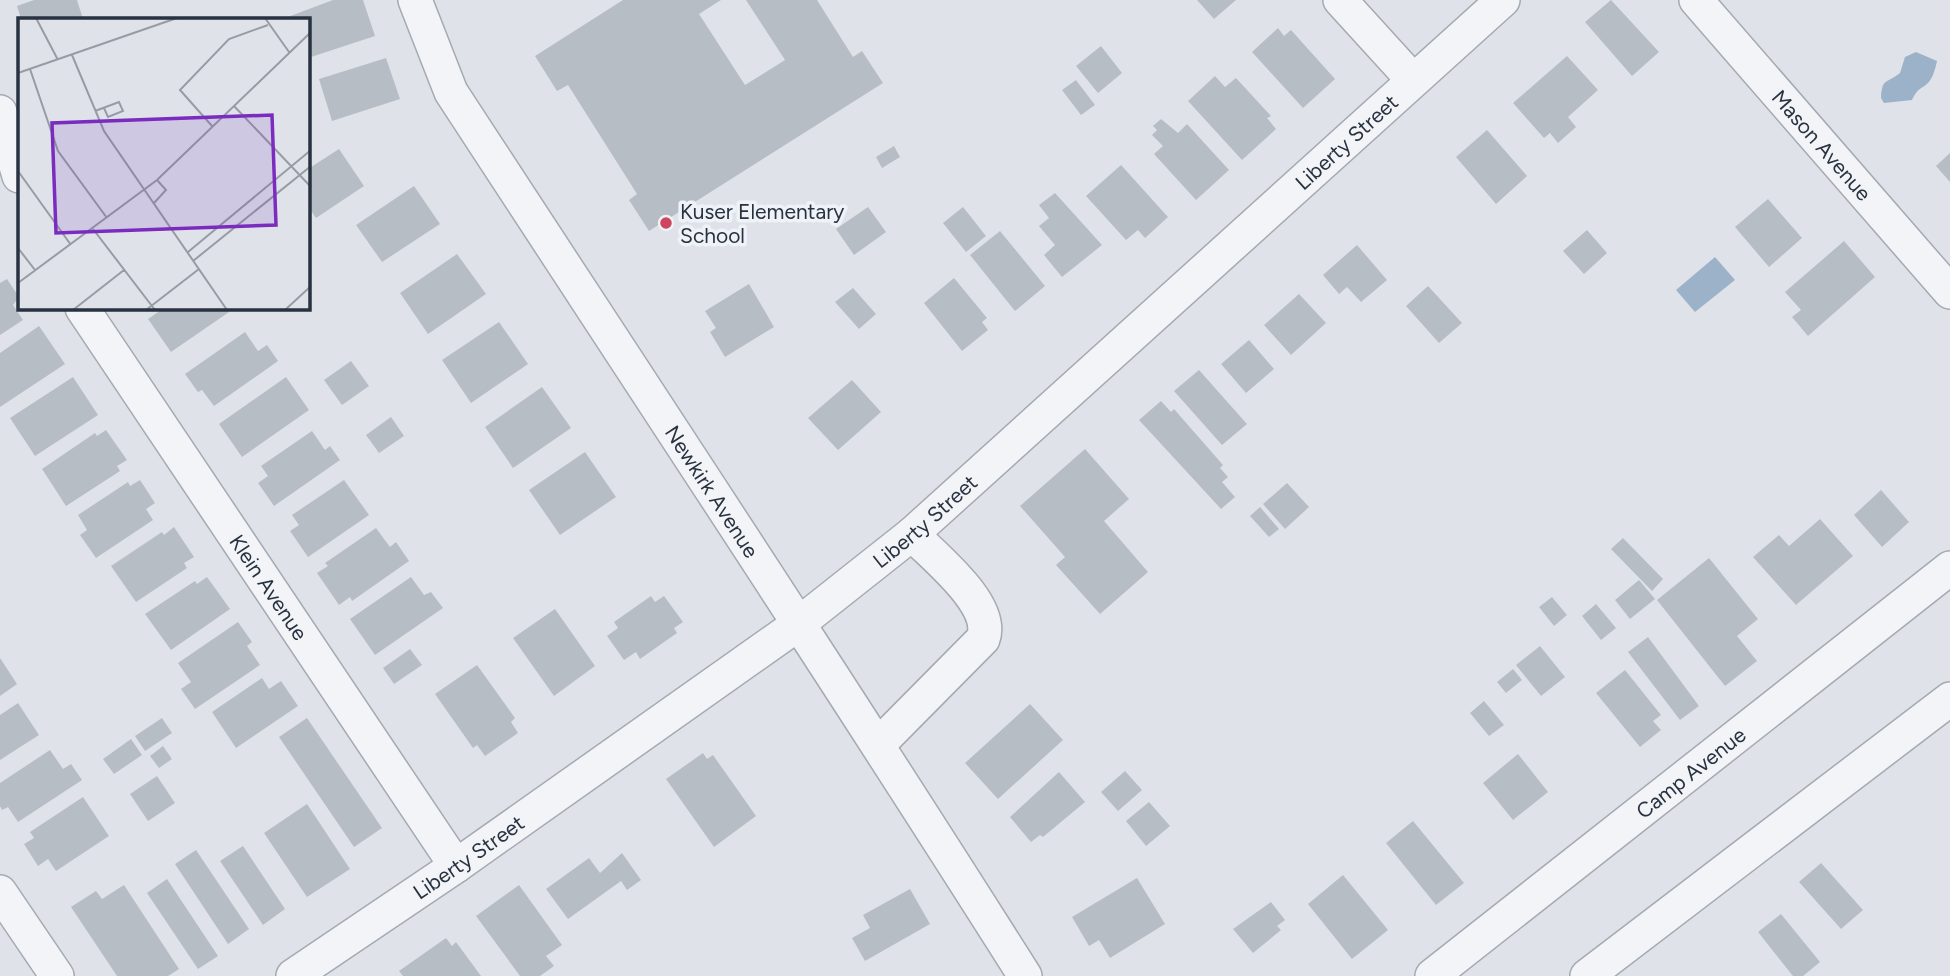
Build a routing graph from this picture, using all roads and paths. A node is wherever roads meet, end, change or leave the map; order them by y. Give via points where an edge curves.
1 (415, 0) edge
2 (1340, 0) edge
3 (1503, 0) edge
4 (1696, 0) edge
5 (1412, 79) junction
6 (0, 112) edge
7 (18, 173) edge
8 (1950, 292) edge
9 (83, 310) edge
10 (912, 534) junction
11 (1950, 568) edge
12 (797, 625) junction
13 (1950, 699) edge
14 (878, 744) junction
15 (457, 866) junction
16 (0, 892) edge
17 (333, 965) edge
18 (57, 976) edge
19 (293, 976) edge
20 (1025, 976) edge
21 (1432, 976) edge
22 (1587, 976) edge

1 - 12 street, Newkirk Avenue via 451,92
2 - 5 street
3 - 5 street, Liberty Street
4 - 8 street, Mason Avenue
5 - 10 street, Liberty Street
6 - 7 street
9 - 15 street, Klein Avenue
10 - 12 street, Liberty Street
10 - 14 street via 981,608 986,630 983,639
11 - 21 street, Camp Avenue
12 - 14 street, Newkirk Avenue
12 - 15 street, Liberty Street
13 - 22 street
14 - 20 street, Newkirk Avenue
15 - 17 street, Liberty Street
16 - 18 street
17 - 19 street, Liberty Street

